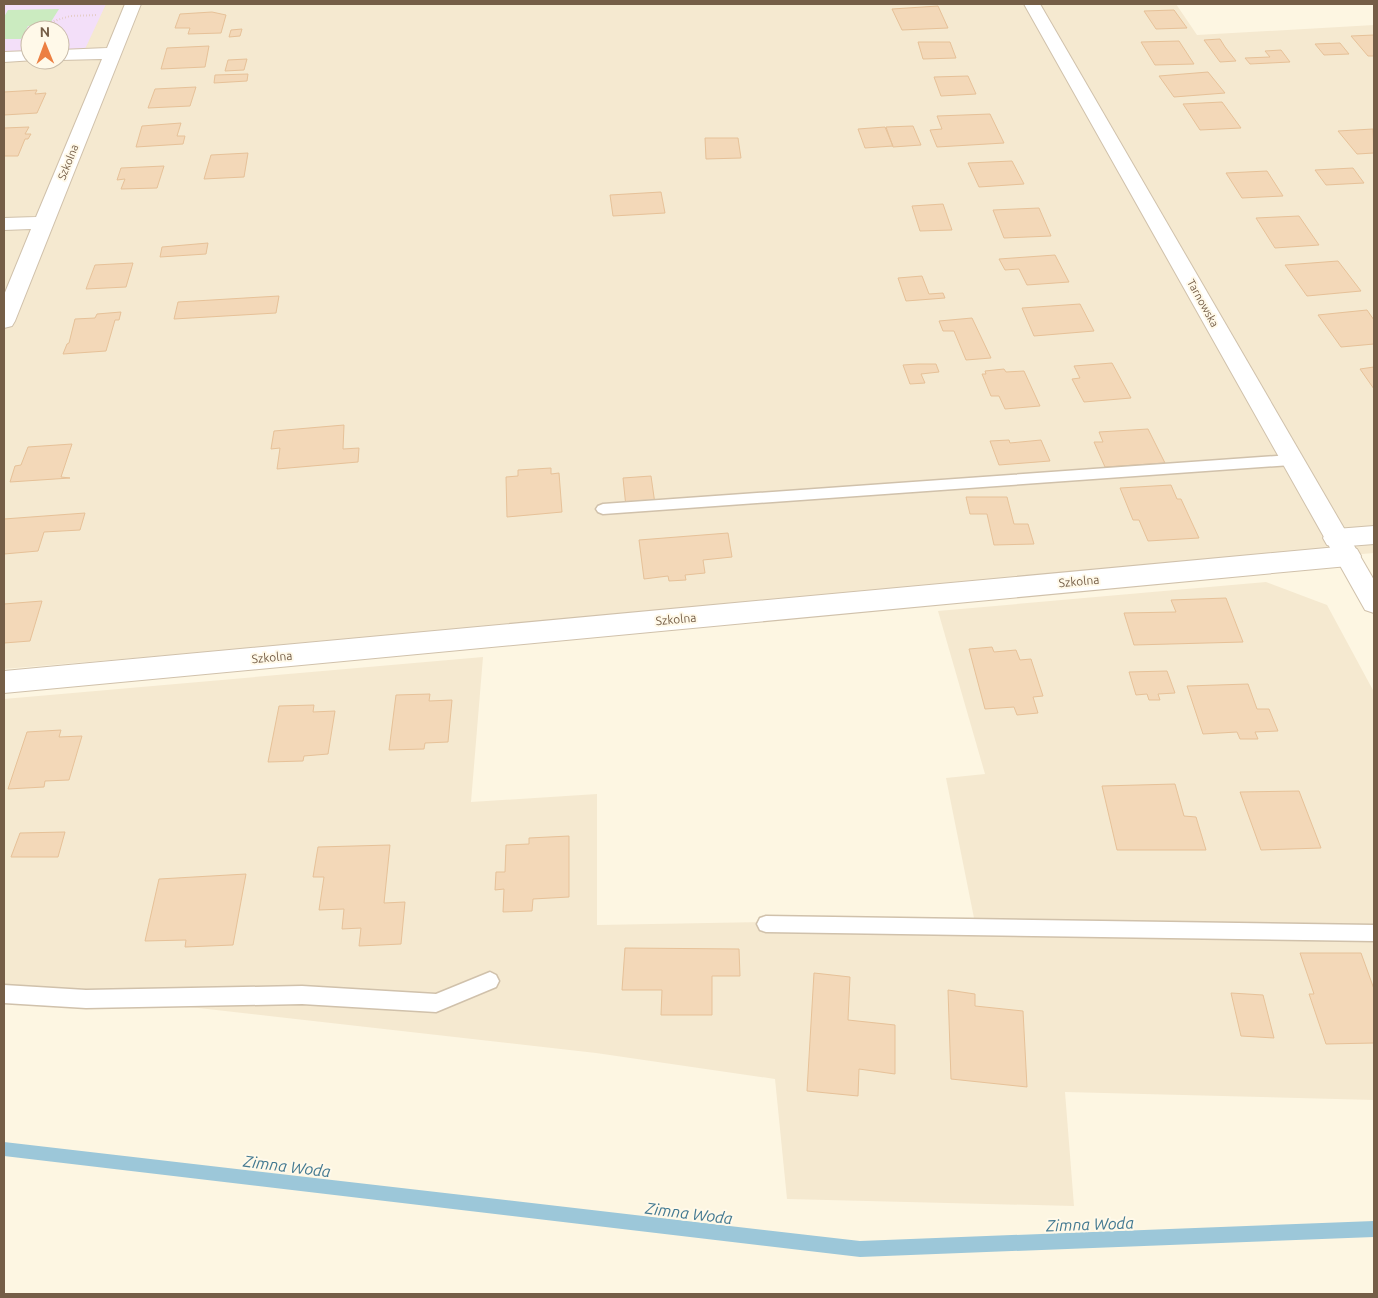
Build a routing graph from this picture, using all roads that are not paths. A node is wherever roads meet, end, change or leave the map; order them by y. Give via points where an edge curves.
1 (133, 4) edge
2 (1032, 4) edge
3 (113, 54) junction
4 (70, 55) edge
5 (20, 56) edge
6 (4, 57) edge
7 (44, 223) junction
8 (4, 224) edge
9 (4, 321) edge
10 (1291, 460) junction
11 (603, 509) dead end
12 (1374, 535) edge
13 (1342, 547) junction
14 (1374, 604) edge
15 (4, 682) edge
16 (766, 924) dead end
17 (1374, 933) edge
18 (490, 981) dead end
19 (4, 994) edge

1 - 3 street, Szkolna
2 - 10 street, Tarnowska
3 - 4 street
3 - 7 street, Szkolna
5 - 6 street
7 - 8 street
7 - 9 street, Szkolna
10 - 11 lane
10 - 13 street, Tarnowska
12 - 13 street, Szkolna
13 - 14 street, Tarnowska
13 - 15 street, Szkolna
16 - 17 lane
18 - 19 lane via 436,1003 302,995 86,999

